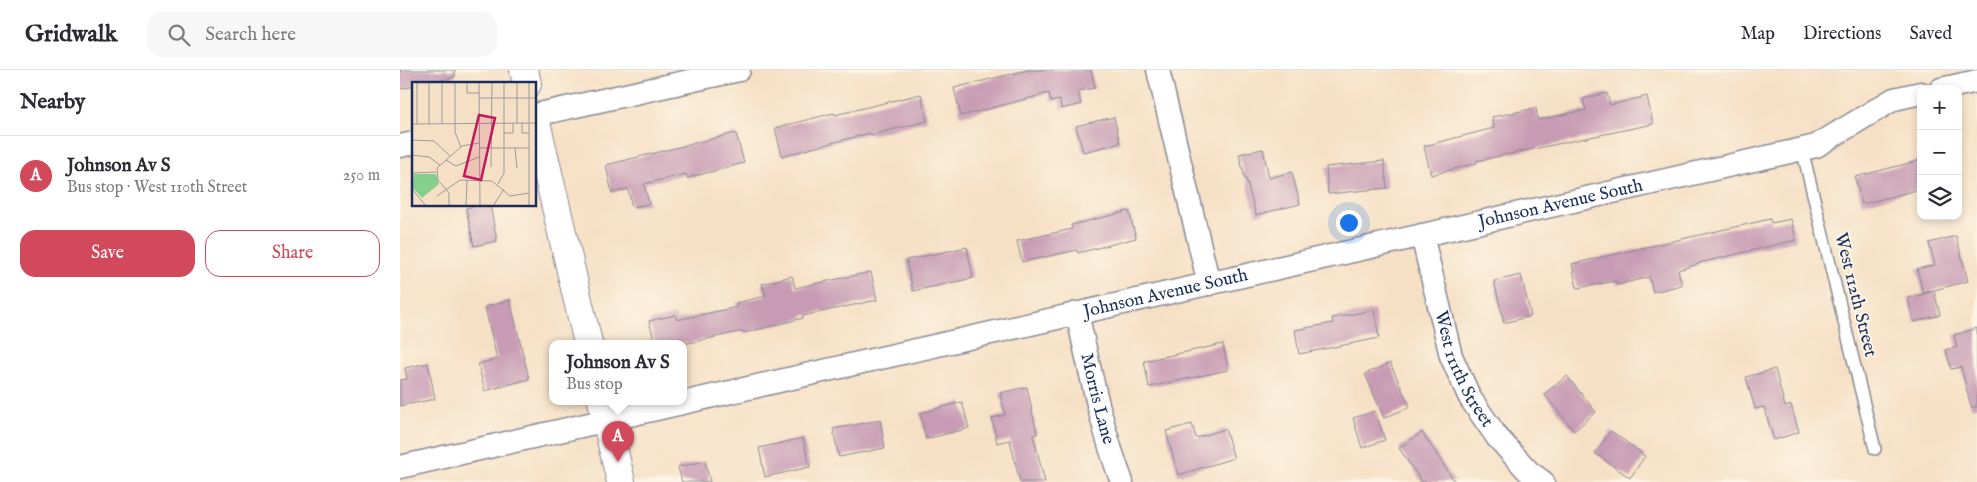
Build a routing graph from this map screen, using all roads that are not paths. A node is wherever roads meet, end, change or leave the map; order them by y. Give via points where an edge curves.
1 (739, 70) edge
2 (1158, 70) edge
3 (1977, 81) edge
4 (1959, 85) edge
5 (1917, 94) edge
6 (536, 116) edge
7 (536, 120) edge
8 (1802, 149) junction
9 (1422, 235) junction
10 (1209, 284) junction
11 (1078, 313) junction
12 (587, 340) edge
13 (687, 393) edge
14 (628, 405) edge
15 (604, 410) edge
16 (1875, 450) dead end
17 (400, 467) edge
18 (621, 482) edge
19 (1122, 482) edge
20 (1543, 482) edge

1 - 6 street
2 - 10 street
3 - 4 street
5 - 8 street, Johnson Avenue South via 1894,99 1816,146
7 - 12 street
8 - 9 street, Johnson Avenue South
8 - 16 lane, West 112th Street
9 - 10 street, Johnson Avenue South
9 - 20 street, West 111th Street via 1451,356 1470,398 1496,437
10 - 11 street, Johnson Avenue South
11 - 13 street, Johnson Avenue South
11 - 19 street, Morris Lane via 1093,385
14 - 15 street, Johnson Avenue South
15 - 17 street, Johnson Avenue South
15 - 18 street

